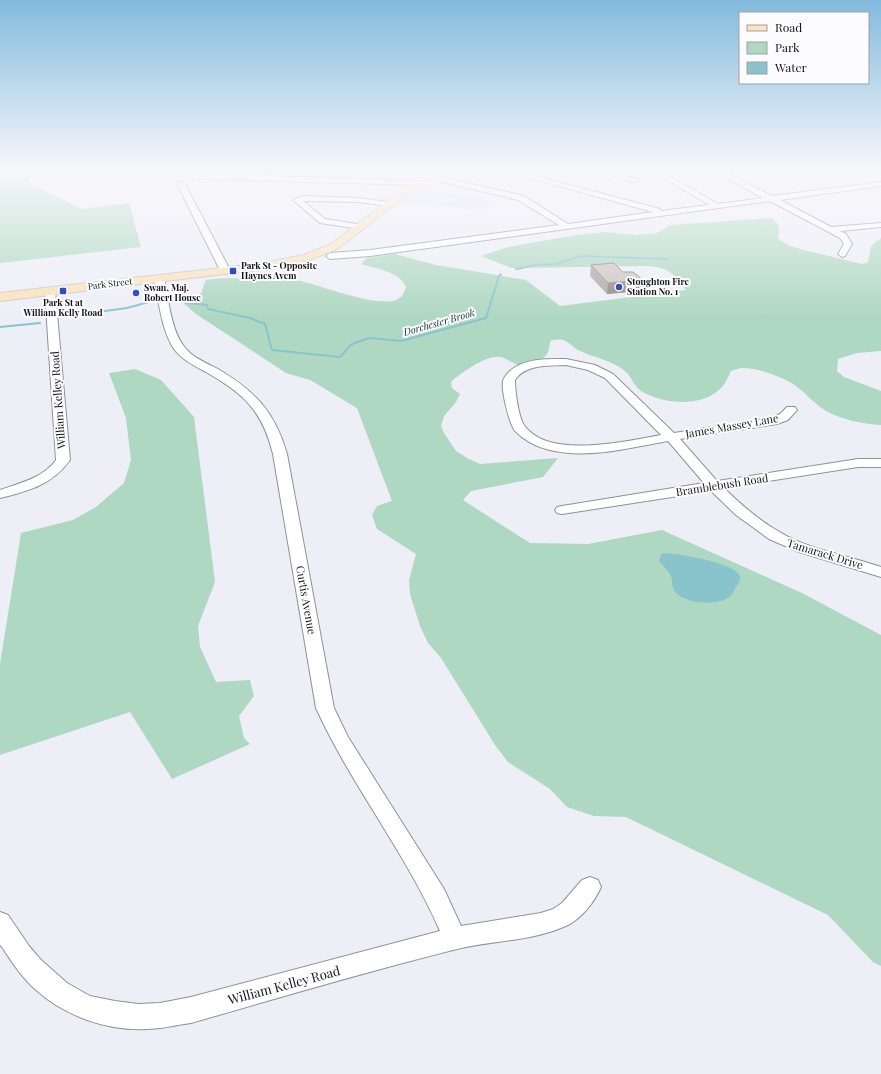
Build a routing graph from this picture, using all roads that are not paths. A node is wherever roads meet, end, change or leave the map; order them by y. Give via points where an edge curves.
1 (199, 219) edge
2 (321, 219) edge
3 (370, 219) edge
4 (555, 219) edge
5 (617, 219) edge
6 (813, 219) edge
7 (881, 225) edge
8 (566, 226) junction
9 (360, 227) junction
10 (832, 229) junction
11 (347, 238) junction
12 (370, 253) junction
13 (842, 254) dead end
14 (327, 255) junction
15 (225, 270) junction
16 (159, 278) junction
17 (50, 291) junction
18 (0, 297) edge
19 (791, 410) dead end
20 (671, 437) junction
21 (881, 463) edge
22 (716, 486) junction
23 (0, 494) edge
24 (562, 510) dead end
25 (881, 572) edge
26 (590, 887) dead end
27 (0, 922) edge
28 (455, 938) junction

1 - 15 street
2 - 9 street
3 - 9 main road, Park Street
4 - 8 street
5 - 8 street
6 - 10 street
7 - 10 street
8 - 12 street
9 - 11 main road, Park Street
10 - 13 street via 843,236 848,244
11 - 14 main road, Park Street
11 - 14 main road, Park Street
12 - 14 street
12 - 14 street via 344,258
14 - 15 main road, Park Street via 292,264
15 - 16 main road, Park Street
16 - 17 main road, Park Street
16 - 28 street, Curtis Avenue via 174,338 179,348 196,362 244,391 261,409 273,428 280,454 325,708 340,740 436,896
17 - 18 main road, Park Street
17 - 23 street, William Kelley Road via 63,460 48,476
19 - 20 street, James Massey Lane via 784,417 773,421
20 - 20 street, James Massey Lane via 610,376 591,366 566,362 540,363 520,369 509,380 517,424 526,435 545,444 583,449
20 - 22 street, Tamarack Drive
21 - 22 street, Bramblebush Road via 858,463
22 - 24 street, Bramblebush Road
22 - 25 street, Tamarack Drive via 747,518 776,538
26 - 28 street, William Kelley Road via 570,911 560,917 541,924
27 - 28 street, William Kelley Road via 11,941 38,975 58,993 77,1004 97,1011 126,1016 154,1016 191,1010

